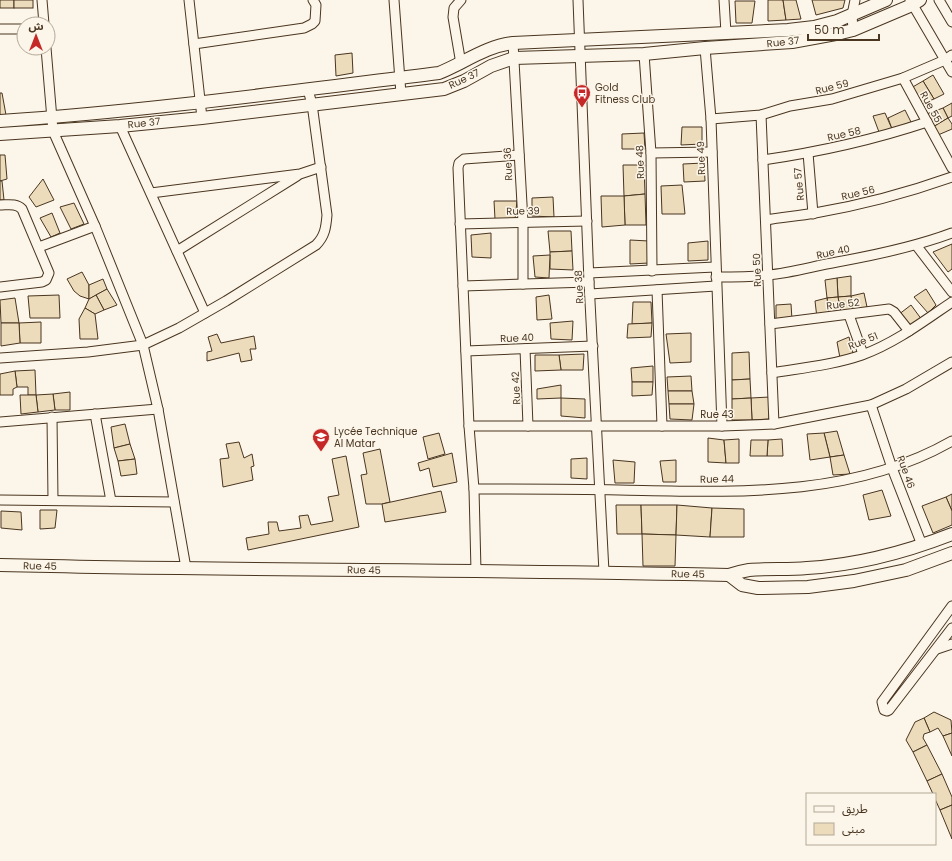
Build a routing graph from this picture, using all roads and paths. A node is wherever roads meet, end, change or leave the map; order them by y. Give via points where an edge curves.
1 (42, 0) edge
2 (189, 0) edge
3 (312, 0) edge
4 (394, 0) edge
5 (461, 0) edge
6 (578, 0) edge
7 (724, 0) edge
8 (855, 0) edge
9 (886, 0) edge
10 (939, 0) edge
11 (914, 2) edge
12 (852, 15) junction
13 (43, 16) edge
14 (952, 22) edge
15 (0, 29) edge
16 (16, 29) edge
17 (853, 30) junction
18 (726, 34) junction
19 (580, 40) junction
20 (513, 43) junction
21 (194, 44) junction
22 (705, 48) junction
23 (644, 54) junction
24 (47, 56) edge
25 (580, 57) junction
26 (948, 57) edge
27 (514, 58) junction
28 (461, 64) junction
29 (952, 72) edge
30 (400, 78) junction
31 (902, 78) junction
32 (308, 90) junction
33 (401, 94) junction
34 (200, 102) junction
35 (312, 104) junction
36 (761, 115) junction
37 (52, 117) junction
38 (202, 118) junction
39 (711, 119) junction
40 (0, 121) edge
41 (927, 122) junction
42 (120, 126) junction
43 (53, 131) junction
44 (0, 134) edge
45 (712, 152) junction
46 (651, 153) junction
47 (808, 153) junction
48 (519, 155) junction
49 (764, 160) junction
50 (321, 167) junction
51 (952, 168) edge
52 (300, 174) junction
53 (952, 177) edge
54 (151, 193) junction
55 (0, 205) edge
56 (813, 214) junction
57 (766, 220) junction
58 (587, 221) junction
59 (522, 222) junction
60 (460, 224) junction
61 (96, 226) junction
62 (952, 233) edge
63 (916, 245) junction
64 (39, 247) junction
65 (177, 251) junction
66 (715, 267) junction
67 (652, 270) junction
68 (768, 275) junction
69 (589, 277) junction
70 (716, 281) junction
71 (523, 284) junction
72 (463, 286) junction
73 (0, 287) edge
74 (657, 290) junction
75 (952, 292) edge
76 (590, 294) junction
77 (952, 302) edge
78 (206, 313) junction
79 (849, 314) junction
80 (770, 324) junction
81 (909, 331) junction
82 (143, 345) junction
83 (593, 346) junction
84 (525, 349) junction
85 (466, 351) junction
86 (863, 354) junction
87 (0, 358) edge
88 (952, 362) edge
89 (772, 373) junction
90 (871, 405) junction
91 (158, 409) junction
92 (96, 414) junction
93 (52, 417) junction
94 (0, 422) edge
95 (774, 424) junction
96 (597, 425) junction
97 (469, 426) junction
98 (528, 426) junction
99 (662, 426) junction
100 (722, 426) junction
101 (952, 441) edge
102 (892, 468) junction
103 (474, 489) junction
104 (600, 489) junction
105 (0, 500) edge
106 (53, 500) junction
107 (111, 501) junction
108 (174, 502) junction
109 (952, 534) edge
110 (922, 546) junction
111 (952, 553) edge
112 (0, 565) edge
113 (186, 568) junction
114 (476, 571) junction
115 (604, 572) junction
116 (729, 575) junction
117 (952, 606) edge
118 (952, 628) edge
119 (951, 648) edge
120 (920, 649) junction
121 (934, 653) junction

1 - 13 street
2 - 21 street
3 - 21 street via 316,5 316,21 304,28
4 - 30 street
5 - 28 street via 454,8 453,17
6 - 19 street, Rue 38
7 - 18 street
8 - 12 street
9 - 12 street, Rue 37
10 - 14 street
11 - 17 street, Rue 37
11 - 26 street
12 - 17 street
12 - 18 street, Rue 37 via 814,27
15 - 16 street
17 - 22 street, Rue 37 via 792,42
18 - 19 street, Rue 37
19 - 20 street, Rue 37
19 - 25 street, Rue 38
20 - 27 street, Rue 36
20 - 28 street, Rue 37 via 488,49
21 - 34 street
22 - 23 street, Rue 37
22 - 39 street, Rue 49
23 - 25 street, Rue 37
23 - 46 street, Rue 48
24 - 37 street
25 - 27 street, Rue 37
25 - 58 street, Rue 38
26 - 29 street
26 - 31 street, Rue 59
27 - 33 street, Rue 37 via 444,89
27 - 48 street, Rue 36
28 - 30 street, Rue 37 via 439,73
30 - 32 street, Rue 37
30 - 33 street
31 - 36 street, Rue 59 via 832,99 790,106
31 - 41 street, Rue 55
32 - 34 street, Rue 37
32 - 35 street
33 - 35 street, Rue 37
34 - 37 street, Rue 37
34 - 38 street
35 - 38 street, Rue 37
35 - 50 street
36 - 39 street, Rue 59
36 - 49 street, Rue 50
37 - 40 street, Rue 37
37 - 43 street
38 - 42 street, Rue 37
39 - 45 street, Rue 49
41 - 47 street, Rue 58 via 870,139
41 - 51 street, Rue 55
42 - 43 street, Rue 37
42 - 54 street
43 - 44 street, Rue 37
43 - 61 street
45 - 46 street
45 - 66 street, Rue 49
46 - 67 street, Rue 48
47 - 49 street, Rue 58
47 - 56 street, Rue 57
48 - 59 street, Rue 36
48 - 60 street via 460,160
49 - 57 street, Rue 50
50 - 52 street
50 - 78 street via 327,215 322,239
52 - 54 street
52 - 65 street
53 - 56 street, Rue 56 via 874,201
54 - 65 street
55 - 64 street via 14,204 22,209
56 - 57 street, Rue 56
57 - 68 street, Rue 50
58 - 59 street, Rue 39
58 - 69 street, Rue 38
59 - 60 street, Rue 39
59 - 71 street, Rue 36
60 - 72 street
61 - 64 street
61 - 82 street
62 - 63 street, Rue 40
63 - 68 street, Rue 40
63 - 75 street
64 - 73 street via 49,273 46,280
65 - 78 street
66 - 67 street
66 - 70 street
67 - 69 street
68 - 70 street, Rue 40
68 - 80 street, Rue 50
69 - 71 street
69 - 76 street, Rue 38
70 - 74 street, Rue 40
70 - 100 street
71 - 72 street
72 - 85 street
74 - 76 street, Rue 40
74 - 99 street
76 - 83 street, Rue 38
77 - 81 street, Rue 51
78 - 82 street
79 - 80 street, Rue 52
79 - 81 street, Rue 52 via 892,310
79 - 86 street
80 - 89 street, Rue 50
81 - 86 street, Rue 51
82 - 87 street
82 - 91 street
83 - 84 street, Rue 40
83 - 96 street, Rue 38
84 - 85 street, Rue 40
84 - 98 street, Rue 42
85 - 97 street
86 - 89 street, Rue 51 via 830,364
88 - 90 street, Rue 43 via 906,389
89 - 95 street, Rue 50
90 - 95 street, Rue 43
90 - 102 street, Rue 46
91 - 92 street
91 - 108 street
92 - 93 street
92 - 107 street
93 - 94 street
93 - 106 street
95 - 100 street, Rue 43
96 - 98 street, Rue 43
96 - 99 street, Rue 43
96 - 104 street, Rue 38
97 - 98 street, Rue 43
97 - 103 street
99 - 100 street, Rue 43
101 - 102 street, Rue 44
102 - 104 street, Rue 44 via 852,479 780,489
102 - 110 street, Rue 46
103 - 104 street, Rue 44
103 - 114 street
104 - 115 street, Rue 38
105 - 106 street
106 - 107 street
107 - 108 street
108 - 113 street
109 - 110 street, Rue 45
110 - 116 street, Rue 45 via 853,562 808,568 748,570
111 - 116 street via 906,570 808,587 758,588 742,585
112 - 113 street, Rue 45
113 - 114 street, Rue 45
114 - 115 street, Rue 45
115 - 116 street, Rue 45
117 - 120 street
118 - 121 street
119 - 121 street
120 - 121 street
120 - 121 street via 882,702 884,710 889,710

